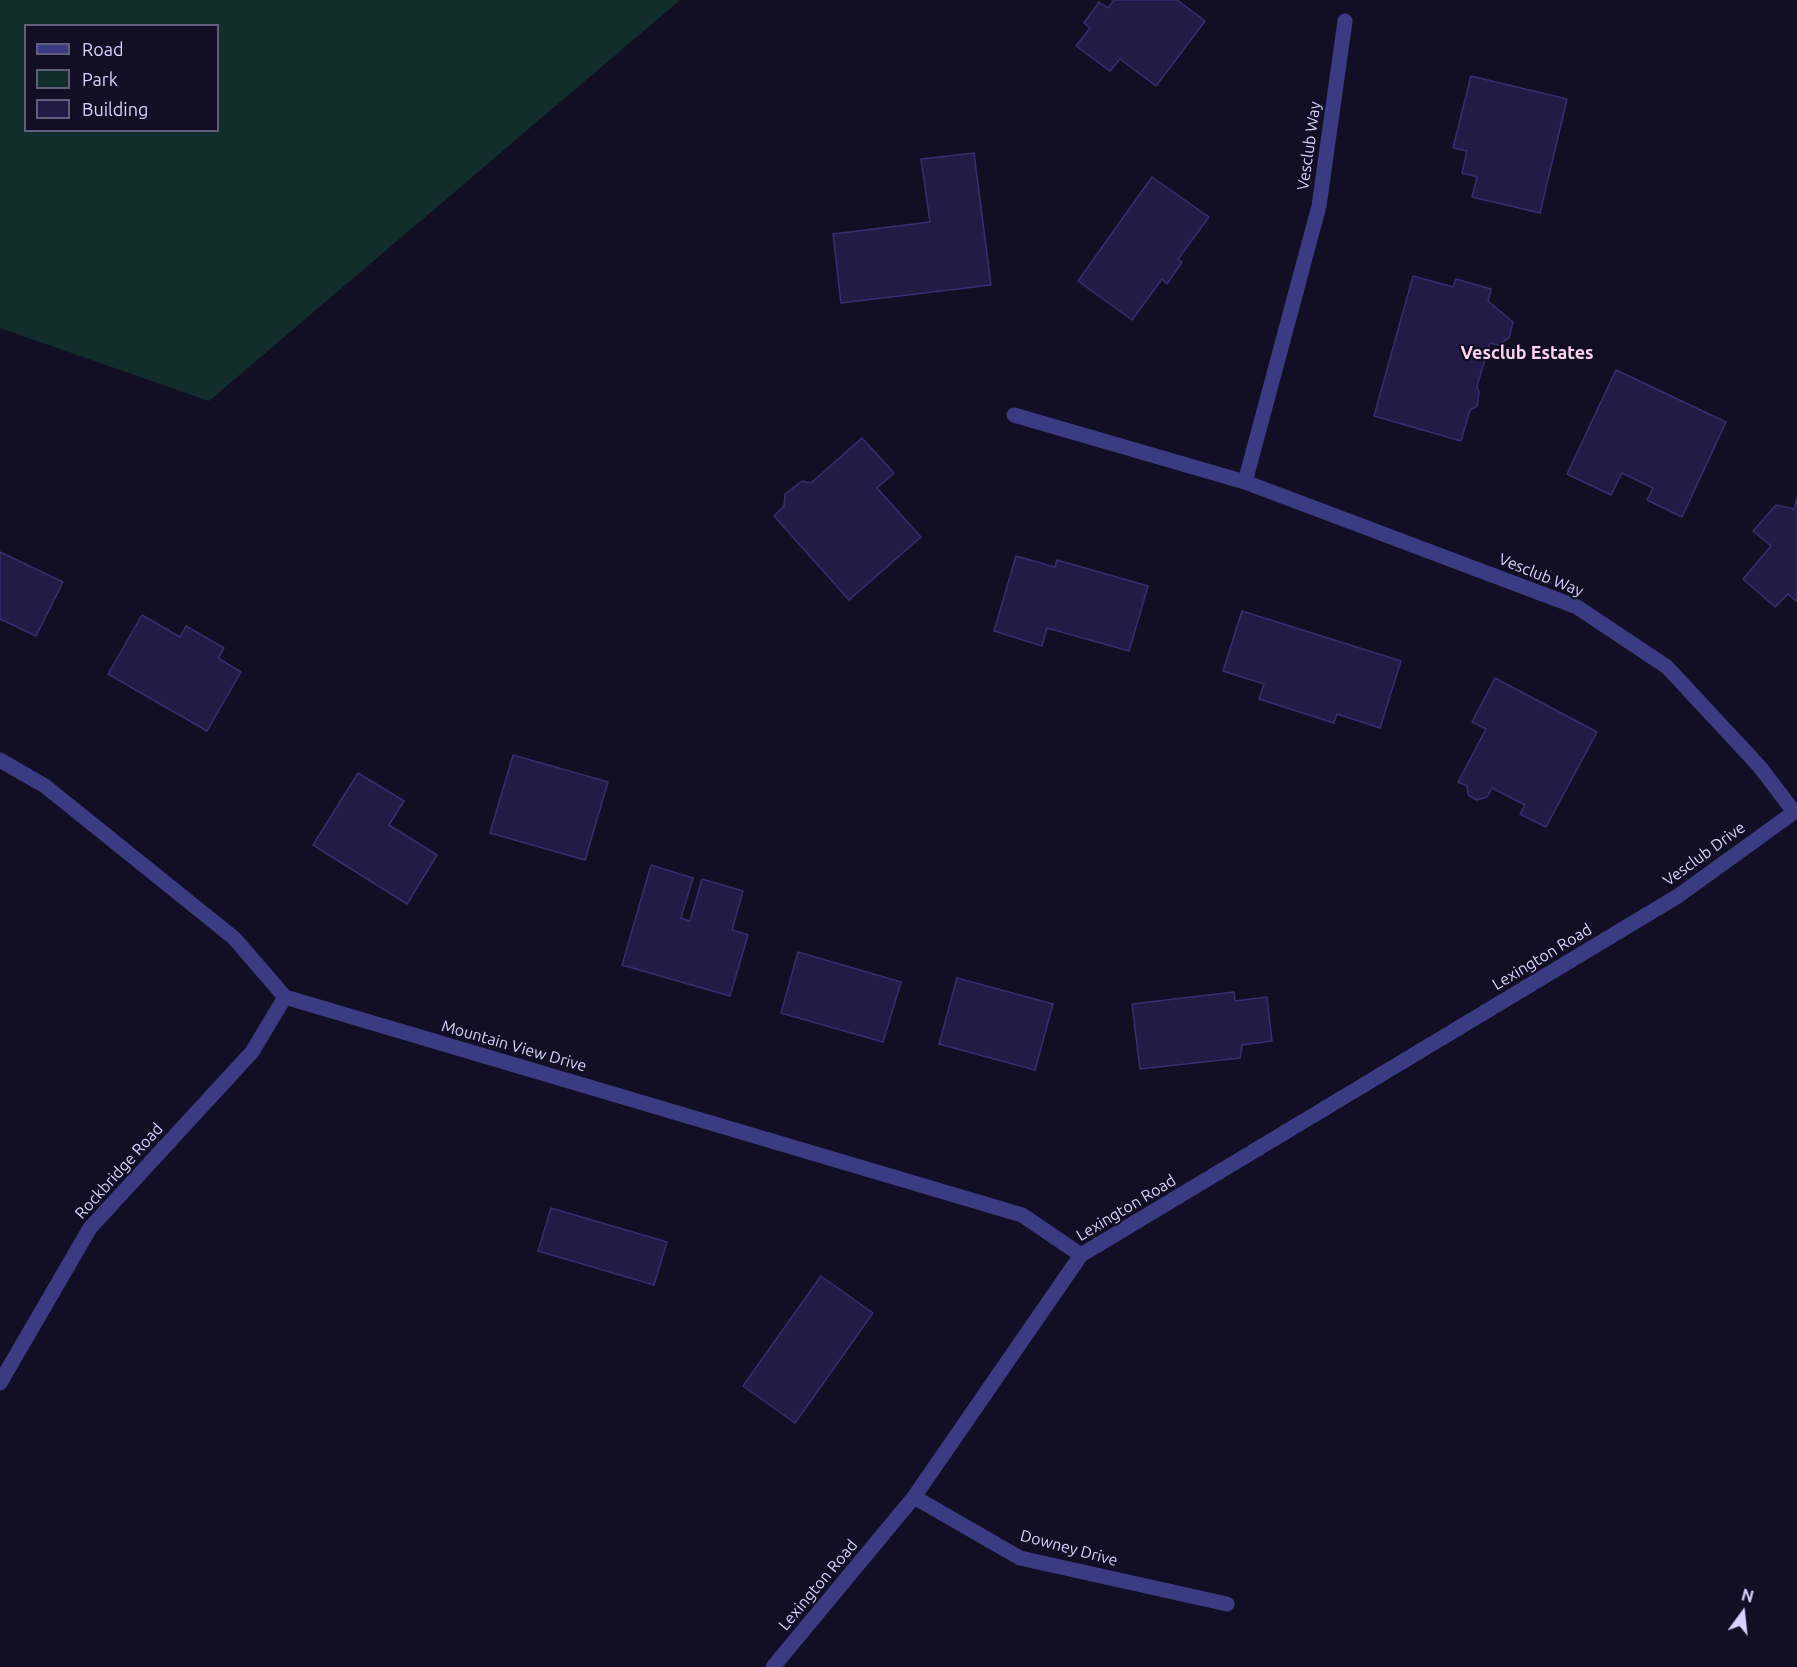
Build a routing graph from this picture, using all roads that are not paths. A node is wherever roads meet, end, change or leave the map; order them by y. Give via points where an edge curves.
1 (1345, 21) dead end
2 (1014, 415) dead end
3 (1245, 482) junction
4 (0, 760) edge
5 (1796, 811) edge
6 (1630, 925) joint
7 (285, 997) junction
8 (1082, 1255) junction
9 (0, 1383) edge
10 (914, 1497) junction
11 (1227, 1604) dead end
12 (773, 1667) edge

1 - 3 street, Vesclub Way via 1319,206
2 - 3 street, Vesclub Way
3 - 5 street, Vesclub Way via 1577,607 1667,667
4 - 7 street via 45,786 234,938
5 - 6 street, Vesclub Drive via 1678,896
6 - 8 street, Lexington Road
7 - 8 street, Mountain View Drive via 1022,1215
7 - 9 street, Rockbridge Road via 252,1052 90,1228
8 - 10 street, Lexington Road
10 - 11 street, Downey Drive via 1020,1558
10 - 12 street, Lexington Road

